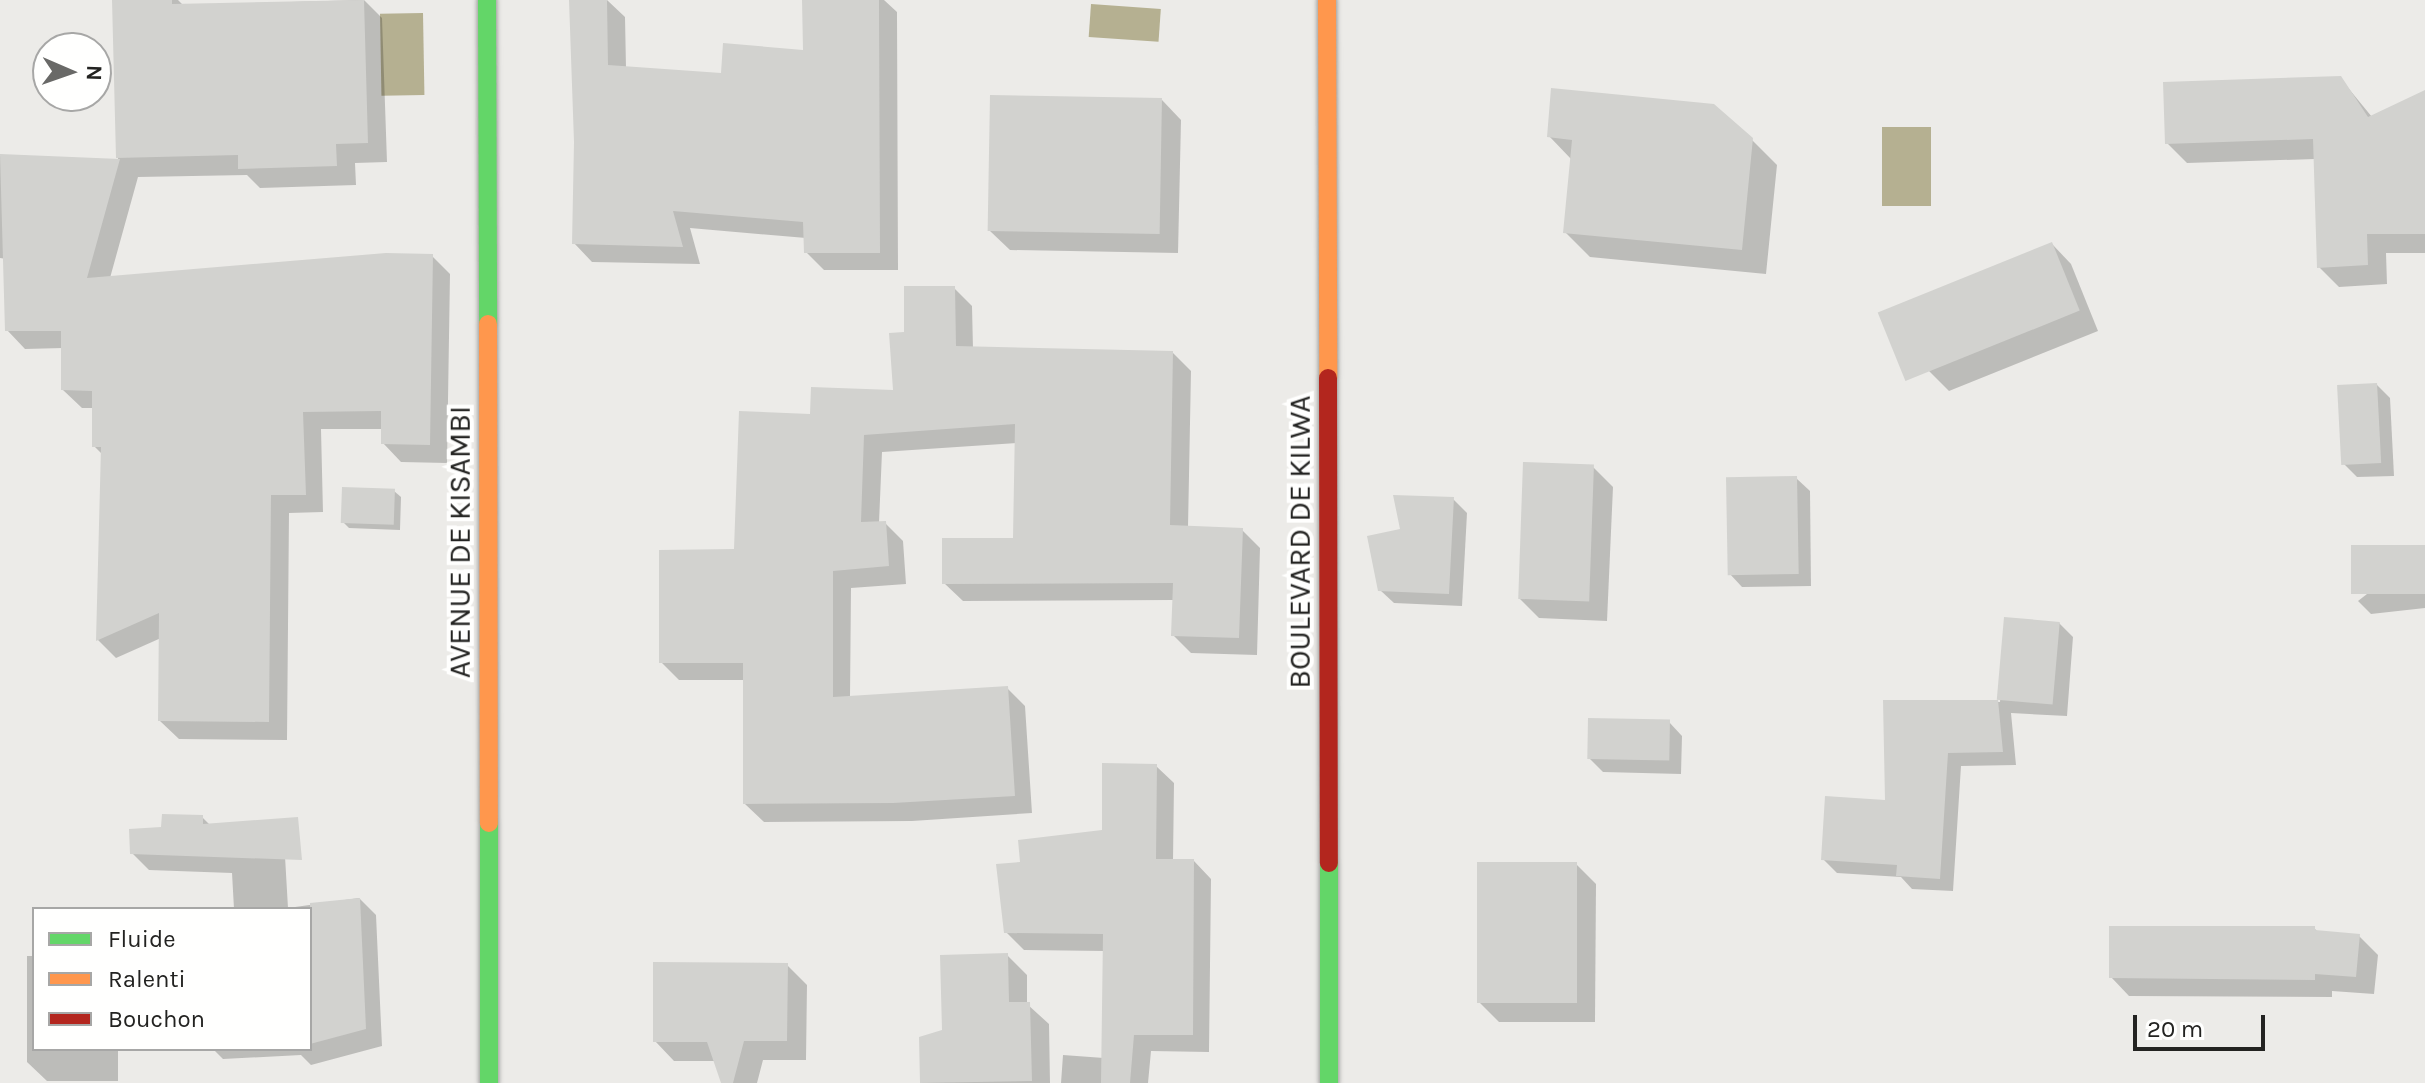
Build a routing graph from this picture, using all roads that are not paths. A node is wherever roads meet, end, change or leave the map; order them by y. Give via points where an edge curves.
1 (487, 0) edge
2 (1327, 0) edge
3 (489, 1083) edge
4 (1329, 1083) edge

1 - 3 street, AVENUE DE KISAMBI
2 - 4 street, BOULEVARD DE KILWA

